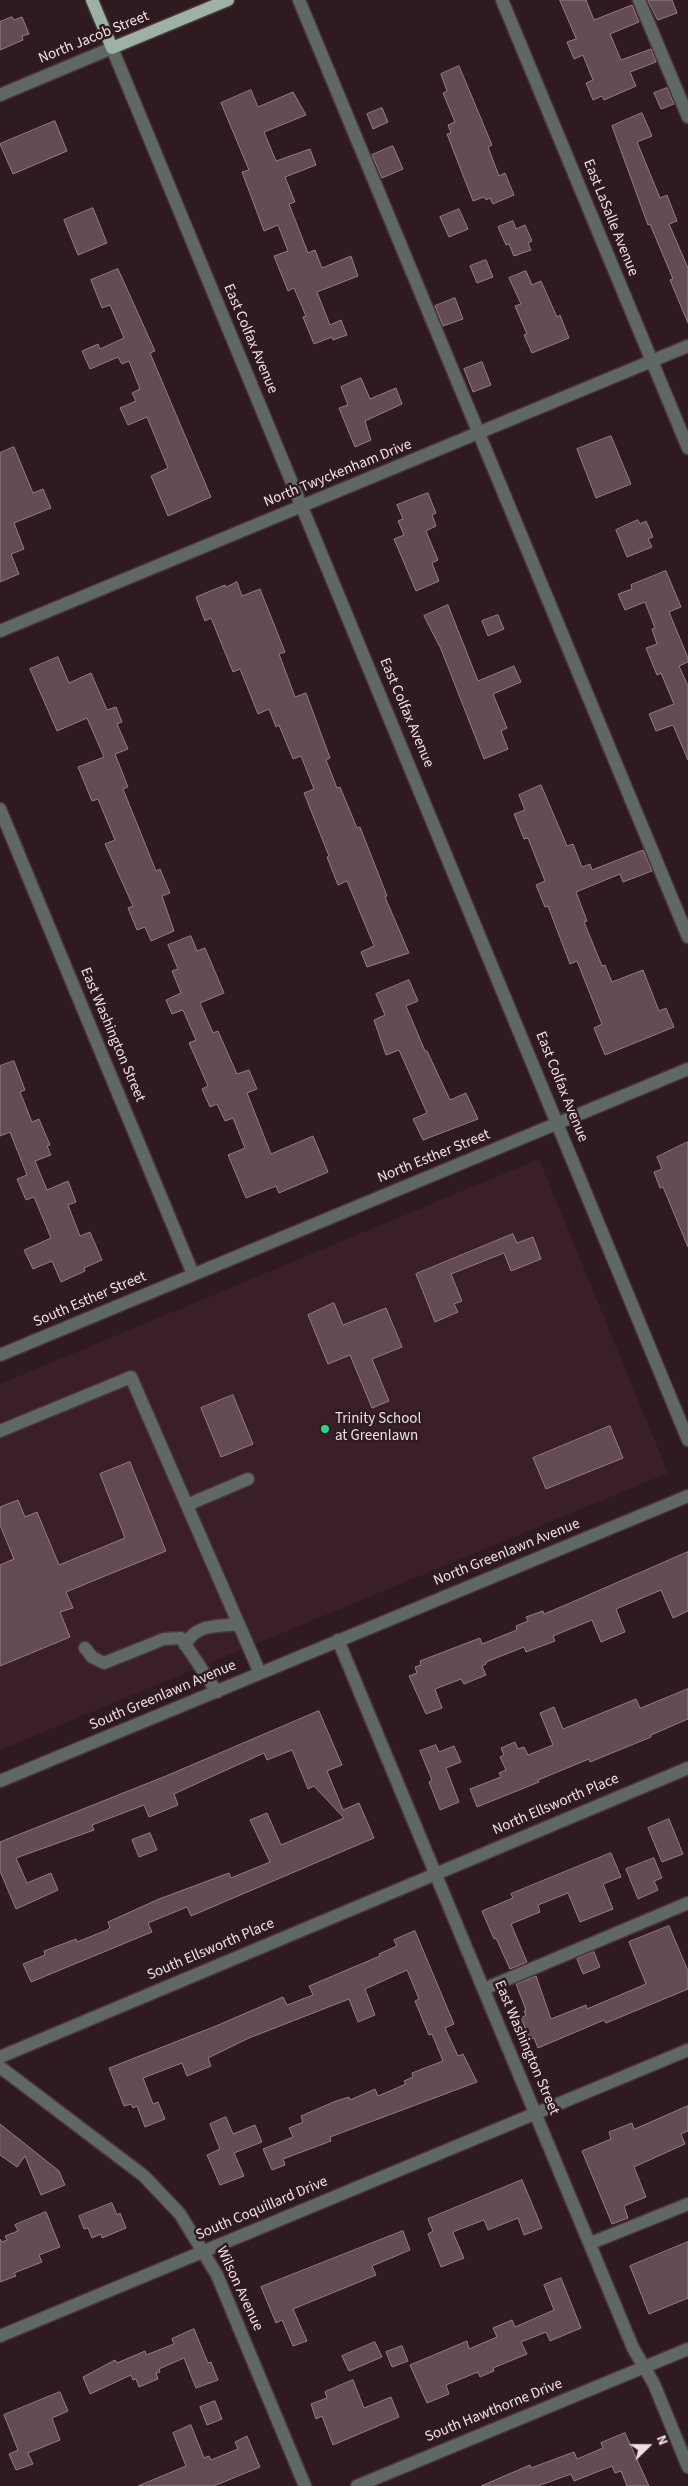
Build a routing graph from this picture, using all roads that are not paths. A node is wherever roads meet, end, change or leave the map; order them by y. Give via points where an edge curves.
1 (92, 0) edge
2 (228, 0) edge
3 (299, 0) edge
4 (502, 0) edge
5 (639, 0) edge
6 (112, 48) junction
7 (0, 95) edge
8 (688, 117) edge
9 (688, 346) edge
10 (652, 361) junction
11 (478, 434) junction
12 (688, 448) edge
13 (302, 506) junction
14 (0, 631) edge
15 (0, 809) edge
16 (688, 937) edge
17 (688, 1069) edge
18 (559, 1124) junction
19 (193, 1274) junction
20 (0, 1355) edge
21 (0, 1431) edge
22 (688, 1440) edge
23 (248, 1479) dead end
24 (688, 1496) edge
25 (187, 1505) junction
26 (239, 1624) junction
27 (338, 1640) junction
28 (185, 1645) junction
29 (86, 1648) dead end
30 (260, 1673) junction
31 (218, 1692) junction
32 (688, 1768) edge
33 (0, 1781) edge
34 (436, 1873) junction
35 (688, 1903) edge
36 (484, 1989) junction
37 (688, 2050) edge
38 (0, 2057) edge
39 (0, 2067) edge
40 (536, 2114) junction
41 (688, 2204) edge
42 (591, 2243) junction
43 (204, 2251) junction
44 (0, 2336) edge
45 (688, 2349) edge
46 (644, 2367) junction
47 (688, 2467) edge
48 (305, 2486) edge
49 (357, 2486) edge

1 - 6 main road, East Colfax Avenue
2 - 6 main road, North Jacob Street
3 - 11 street
4 - 10 street, East LaSalle Avenue
5 - 8 street
6 - 7 street, North Jacob Street
6 - 13 street, East Colfax Avenue
9 - 10 street, North Twyckenham Drive
10 - 11 street, North Twyckenham Drive
10 - 12 street, East LaSalle Avenue
11 - 13 street, North Twyckenham Drive
11 - 16 street
13 - 14 street, North Twyckenham Drive
13 - 18 street, East Colfax Avenue
15 - 19 street, East Washington Street
17 - 18 street, North Esther Street
18 - 19 street, North Esther Street
18 - 22 street, East Colfax Avenue
19 - 20 street, South Esther Street
21 - 25 street via 131,1377
23 - 25 street
24 - 27 street, North Greenlawn Avenue
25 - 26 street
26 - 28 street via 200,1629 191,1634
26 - 30 street
27 - 30 street, South Greenlawn Avenue
27 - 34 street, East Washington Street
28 - 29 street via 181,1638 164,1639 104,1663 92,1657
28 - 31 street
30 - 31 street, South Greenlawn Avenue
31 - 33 street, South Greenlawn Avenue
32 - 34 street, North Ellsworth Place
34 - 36 street, East Washington Street
34 - 38 street, South Ellsworth Place
35 - 36 street
36 - 40 street, East Washington Street
37 - 40 street, South Coquillard Drive
39 - 43 street, Wilson Avenue via 144,2176 171,2202
40 - 42 street, East Washington Street
40 - 43 street, South Coquillard Drive
41 - 42 street
42 - 46 street, East Washington Street via 633,2348
43 - 44 street, South Coquillard Drive
43 - 48 street, Wilson Avenue
45 - 46 street, South Hawthorne Drive
46 - 47 street, East Washington Street
46 - 49 street, South Hawthorne Drive

